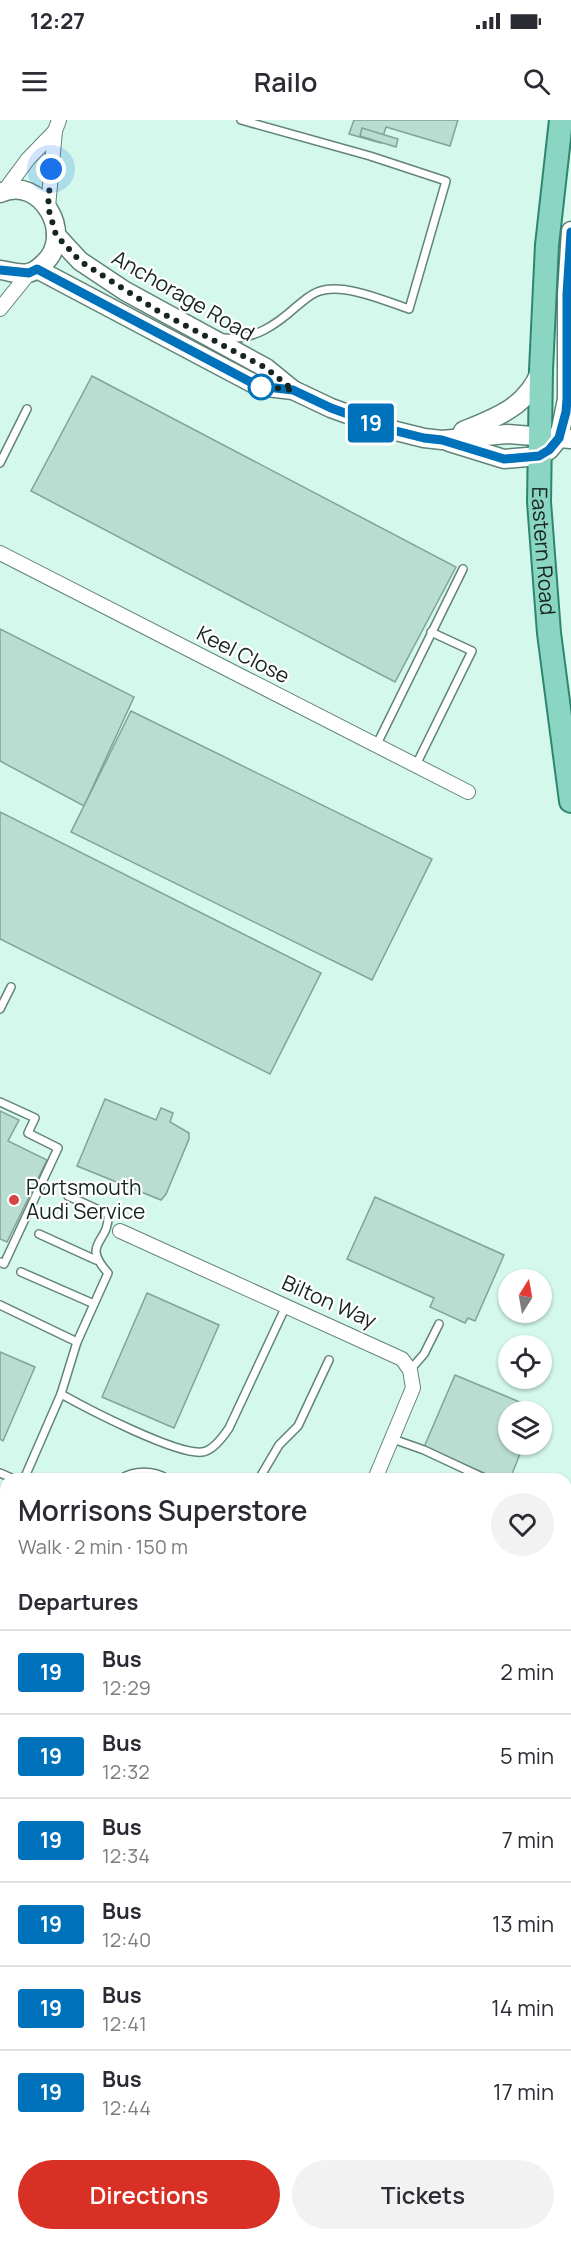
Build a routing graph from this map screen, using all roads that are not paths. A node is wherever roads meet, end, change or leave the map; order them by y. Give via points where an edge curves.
1 (241, 120) edge
2 (561, 120) edge
3 (57, 125) edge
4 (1, 192) edge
5 (48, 207) junction
6 (571, 231) edge
7 (56, 235) junction
8 (0, 270) edge
9 (33, 271) junction
10 (0, 309) edge
11 (206, 337) junction
12 (541, 370) junction
13 (293, 390) junction
14 (27, 409) dead end
15 (442, 440) junction
16 (552, 442) edge
17 (0, 463) edge
18 (0, 553) edge
19 (463, 569) dead end
20 (431, 632) junction
21 (376, 746) junction
22 (415, 766) junction
23 (468, 792) dead end
24 (571, 801) edge
25 (11, 987) dead end
26 (0, 1009) edge
27 (0, 1102) edge
28 (68, 1196) dead end
29 (120, 1231) dead end
30 (39, 1234) dead end
31 (96, 1260) junction
32 (0, 1262) edge
33 (21, 1272) dead end
34 (94, 1304) junction
35 (0, 1305) edge
36 (286, 1306) junction
37 (439, 1324) dead end
38 (78, 1342) junction
39 (329, 1360) dead end
40 (410, 1370) junction
41 (61, 1394) junction
42 (393, 1439) junction
43 (27, 1473) edge
44 (132, 1473) edge
45 (152, 1473) edge
46 (263, 1473) edge
47 (378, 1473) edge
48 (474, 1473) edge

1 - 11 lane via 446,181 409,309 330,289 308,296 277,323 249,338
2 - 12 main road, Eastern Road via 547,245
3 - 4 street
3 - 5 street
4 - 5 street via 26,191
5 - 7 street
6 - 16 street via 566,412
7 - 9 street via 50,257
7 - 11 street, Anchorage Road via 80,261 101,276
8 - 9 street
9 - 10 street
9 - 13 street, Anchorage Road via 258,386
11 - 13 street, Anchorage Road via 266,368
12 - 15 street via 532,392 510,410
12 - 16 main road, Eastern Road
13 - 15 street, Anchorage Road via 392,430
14 - 17 lane
15 - 16 street via 502,434
15 - 16 street via 504,459
16 - 24 main road, Eastern Road via 540,515 549,633
18 - 21 street, Keel Close
19 - 20 lane
20 - 21 lane
20 - 22 lane via 472,651
21 - 22 street, Keel Close
22 - 23 street, Keel Close
25 - 26 lane
27 - 32 lane via 35,1118 28,1133 58,1148 4,1264
28 - 31 lane via 108,1214
29 - 36 street, Bilton Way
30 - 31 lane
31 - 34 lane via 108,1273
33 - 34 lane
34 - 38 lane
35 - 38 lane
36 - 40 street, Bilton Way via 391,1352
36 - 41 lane via 229,1428 220,1441 203,1452 182,1450
37 - 40 lane via 424,1354
38 - 41 lane
39 - 46 lane via 298,1426 279,1445
40 - 42 street via 413,1388
41 - 43 lane
42 - 47 street
42 - 48 lane
44 - 45 lane

